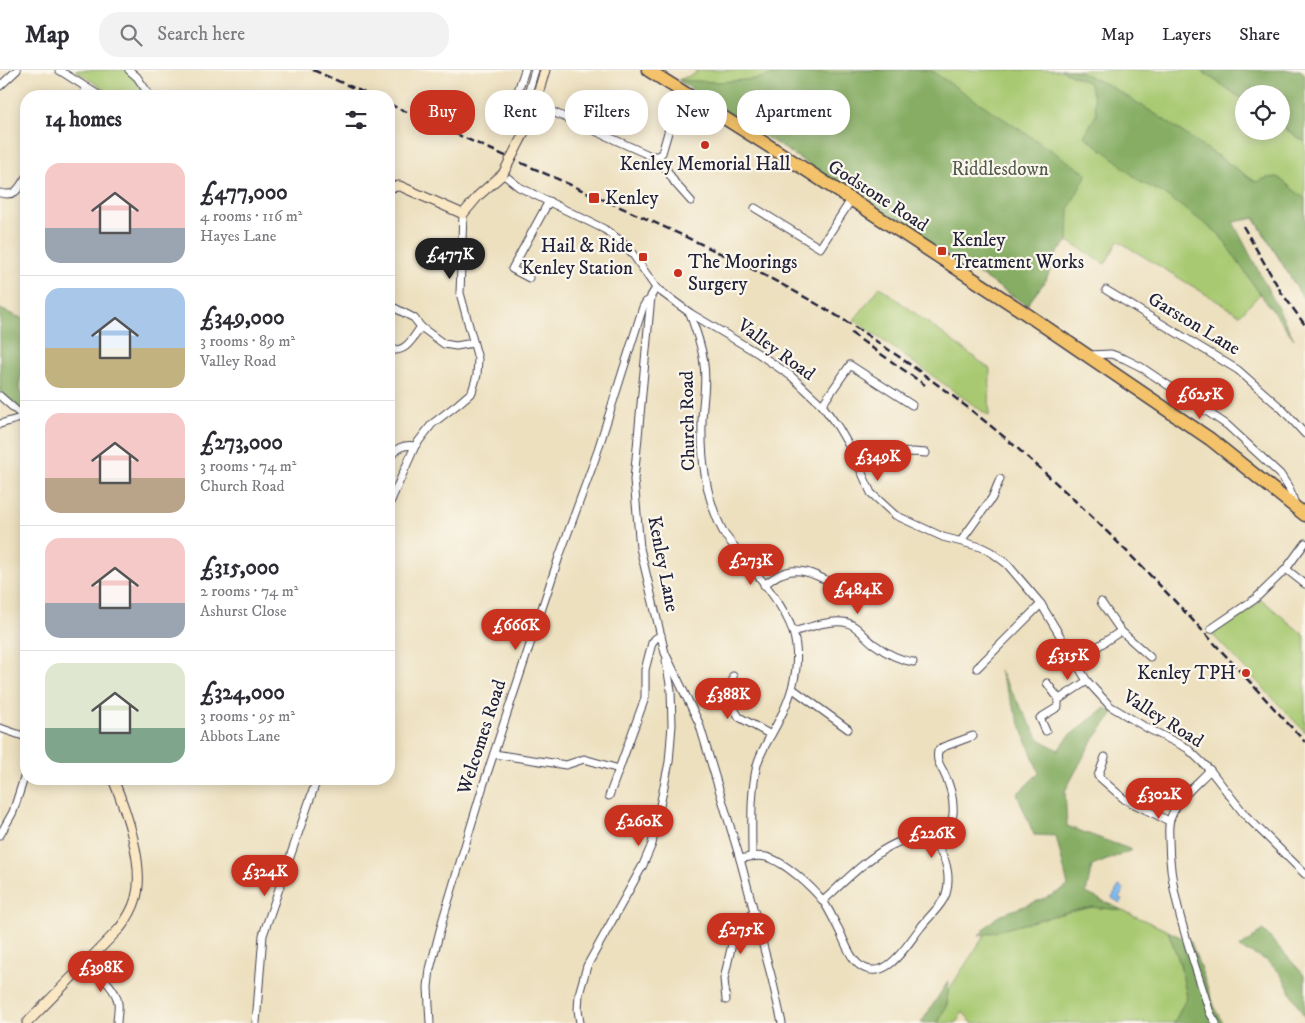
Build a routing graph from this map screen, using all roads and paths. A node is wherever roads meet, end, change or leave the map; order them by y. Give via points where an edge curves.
1 (17, 70) edge
2 (59, 70) edge
3 (129, 70) edge
4 (525, 70) edge
5 (535, 70) edge
6 (544, 70) edge
7 (648, 70) edge
8 (0, 86) edge
9 (87, 88) joint
10 (90, 90) edge
11 (146, 90) edge
12 (518, 90) edge
13 (529, 90) edge
14 (539, 90) edge
15 (681, 90) edge
16 (555, 113) edge
17 (727, 119) edge
18 (522, 135) edge
19 (667, 135) edge
20 (658, 156) junction
21 (503, 174) junction
22 (20, 185) edge
23 (395, 186) edge
24 (0, 193) edge
25 (851, 200) junction
26 (549, 201) junction
27 (691, 201) dead end
28 (754, 208) dead end
29 (463, 214) junction
30 (529, 278) dead end
31 (656, 288) junction
32 (1106, 290) dead end
33 (651, 300) junction
34 (395, 307) edge
35 (690, 313) junction
36 (421, 327) junction
37 (473, 343) junction
38 (395, 350) edge
39 (1086, 355) junction
40 (0, 396) edge
41 (822, 405) junction
42 (912, 405) dead end
43 (20, 414) edge
44 (20, 419) edge
45 (0, 424) edge
46 (1305, 434) edge
47 (415, 446) junction
48 (395, 450) edge
49 (852, 451) junction
50 (926, 453) dead end
51 (1000, 479) dead end
52 (395, 491) edge
53 (1301, 512) edge
54 (961, 541) junction
55 (1305, 543) edge
56 (1286, 569) junction
57 (834, 584) dead end
58 (1305, 584) edge
59 (764, 585) junction
60 (1101, 602) dead end
61 (1041, 604) junction
62 (1211, 629) dead end
63 (1120, 630) junction
64 (793, 632) junction
65 (661, 636) junction
66 (665, 653) junction
67 (1150, 657) dead end
68 (1076, 661) junction
69 (914, 662) dead end
70 (977, 668) dead end
71 (733, 676) dead end
72 (1087, 681) junction
73 (1047, 683) dead end
74 (793, 690) junction
75 (1058, 698) junction
76 (0, 728) edge
77 (848, 729) dead end
78 (1046, 731) dead end
79 (771, 734) junction
80 (20, 735) edge
81 (973, 736) dead end
82 (494, 754) junction
83 (1105, 757) dead end
84 (620, 769) junction
85 (1210, 770) junction
86 (22, 785) edge
87 (115, 785) edge
88 (315, 785) edge
89 (609, 796) dead end
90 (1170, 821) junction
91 (0, 835) edge
92 (939, 850) junction
93 (752, 856) junction
94 (740, 859) junction
95 (1305, 874) edge
96 (823, 901) junction
97 (754, 911) junction
98 (87, 963) junction
99 (726, 1000) dead end
100 (28, 1023) edge
101 (117, 1023) edge
102 (256, 1023) edge
103 (430, 1023) edge
104 (580, 1023) edge
105 (782, 1023) edge
106 (1216, 1023) edge

1 - 8 street
2 - 9 street
3 - 11 street
4 - 12 street
5 - 13 street
6 - 14 street
7 - 15 highway, Godstone Road
9 - 10 street
16 - 20 street via 651,156
17 - 25 highway, Godstone Road
18 - 21 street, bridge
19 - 20 street
20 - 27 street
21 - 26 street via 519,188
21 - 29 street
22 - 24 street via 8,196
23 - 29 street
25 - 28 street via 820,248
25 - 39 highway, Godstone Road
26 - 30 street via 512,269
26 - 31 street via 621,241
29 - 37 street via 460,292
31 - 33 street, Kenley Lane
31 - 35 street, Valley Road
32 - 46 street, Garston Lane via 1238,370 1282,408
33 - 65 street, Kenley Lane via 634,480 640,548
33 - 82 street, Welcomes Road via 643,306 596,460 559,557
34 - 36 street via 414,318
35 - 41 street, Valley Road via 760,354
35 - 59 street, Church Road via 705,367 702,451 706,483 717,521
36 - 37 street via 450,346
36 - 38 street via 404,348
37 - 47 street via 478,359 472,392 432,424
39 - 53 highway, Godstone Road via 1210,439
39 - 53 street, Godstone Road via 1111,354 1125,359 1227,425 1280,474
40 - 43 street
41 - 42 street via 850,365
41 - 49 street, Valley Road
44 - 45 street
47 - 48 street via 405,445
47 - 52 street
49 - 50 street
49 - 54 street, Valley Road via 872,493 895,515
51 - 54 street via 992,498
54 - 61 street, Valley Road via 991,552 1007,564
55 - 56 street
56 - 58 street
56 - 62 street via 1256,599
57 - 59 street via 812,573 794,571 781,574
59 - 64 street, Church Road via 783,610
60 - 63 street
61 - 68 street, Valley Road
61 - 70 street
63 - 67 street
63 - 68 street
64 - 69 street via 833,621 844,622 852,624 886,652
64 - 74 street, Church Road via 796,668
65 - 66 street, Kenley Lane
65 - 84 street via 652,643 645,670 645,698
66 - 94 street, Kenley Lane via 700,723
66 - 104 street via 672,725 669,762 652,844 587,966 579,994
68 - 72 street, Valley Road
71 - 79 street via 733,707 739,717
72 - 75 street
72 - 85 street, Valley Road via 1110,706 1187,748
73 - 75 street
74 - 77 street
74 - 79 street, Church Road
75 - 78 street via 1058,707 1040,718
76 - 80 street
79 - 93 street, Church Road via 758,763 752,792
81 - 92 street via 938,751 938,762 951,790 954,810 947,840
82 - 84 street via 566,765 584,759
82 - 103 street, Welcomes Road via 433,952 428,987
83 - 90 street via 1098,776 1124,799
84 - 89 street
85 - 90 street via 1181,800
85 - 95 street, Valley Road via 1245,815
86 - 91 street via 13,812
87 - 98 street via 137,861 136,897 120,928
88 - 102 street via 263,935
90 - 106 street via 1169,853 1179,911 1210,1013
92 - 96 street via 921,839 892,844 879,851
92 - 96 street via 947,868 946,894 904,951 885,968 870,970 856,962
93 - 94 street
93 - 96 street via 773,859 790,869
94 - 97 street, Kenley Lane
97 - 99 street via 732,944 724,979
97 - 105 street, Kenley Lane
98 - 100 street
98 - 101 street via 116,996

